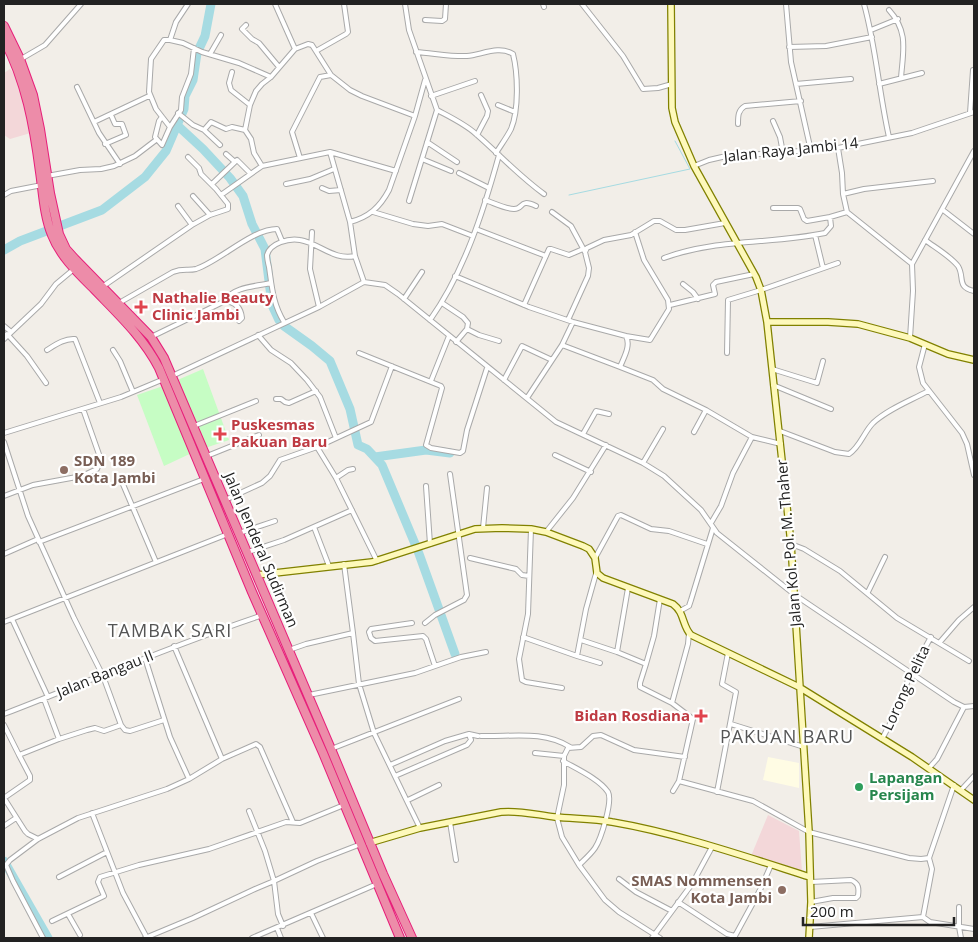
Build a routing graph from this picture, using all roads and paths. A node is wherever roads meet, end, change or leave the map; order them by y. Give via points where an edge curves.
1 (81, 4) edge
2 (188, 4) edge
3 (275, 4) edge
4 (344, 4) edge
5 (404, 4) edge
6 (446, 4) edge
7 (582, 4) edge
8 (671, 4) edge
9 (786, 4) edge
10 (864, 4) edge
11 (889, 10) dead end
12 (425, 20) dead end
13 (898, 20) junction
14 (246, 25) dead end
15 (5, 30) edge
16 (871, 30) junction
17 (221, 35) dead end
18 (872, 37) junction
19 (4, 40) edge
20 (170, 40) junction
21 (789, 47) junction
22 (196, 49) junction
23 (295, 49) junction
24 (316, 51) junction
25 (416, 52) junction
26 (210, 54) junction
27 (20, 59) junction
28 (279, 67) junction
29 (973, 70) edge
30 (232, 72) dead end
31 (922, 73) dead end
32 (331, 75) junction
33 (271, 77) junction
34 (901, 78) junction
35 (850, 79) dead end
36 (426, 80) junction
37 (475, 81) dead end
38 (672, 84) junction
39 (796, 84) junction
40 (879, 84) junction
41 (77, 87) dead end
42 (481, 95) dead end
43 (150, 96) junction
44 (431, 96) junction
45 (801, 102) junction
46 (250, 104) junction
47 (498, 106) dead end
48 (437, 110) junction
49 (514, 112) junction
50 (972, 113) edge
51 (111, 115) junction
52 (180, 115) junction
53 (416, 116) junction
54 (162, 117) junction
55 (773, 121) dead end
56 (94, 122) junction
57 (738, 124) dead end
58 (170, 127) junction
59 (204, 130) junction
60 (245, 130) junction
61 (477, 134) junction
62 (889, 137) junction
63 (156, 140) junction
64 (427, 142) junction
65 (105, 144) junction
66 (220, 145) dead end
67 (838, 148) junction
68 (811, 151) junction
69 (974, 151) edge
70 (330, 152) junction
71 (783, 153) junction
72 (226, 154) dead end
73 (497, 154) junction
74 (188, 157) dead end
75 (300, 158) junction
76 (422, 159) junction
77 (235, 162) junction
78 (457, 162) dead end
79 (120, 164) junction
80 (262, 166) junction
81 (694, 166) junction
82 (334, 169) junction
83 (452, 171) dead end
84 (396, 172) junction
85 (250, 173) junction
86 (459, 173) dead end
87 (47, 176) junction
88 (932, 181) dead end
89 (42, 184) junction
90 (212, 184) junction
91 (286, 184) dead end
92 (322, 188) dead end
93 (489, 188) junction
94 (341, 190) junction
95 (544, 194) dead end
96 (843, 194) junction
97 (4, 195) edge
98 (221, 195) junction
99 (193, 196) dead end
100 (485, 200) junction
101 (409, 201) dead end
102 (178, 206) dead end
103 (536, 206) dead end
104 (773, 208) dead end
105 (943, 210) junction
106 (373, 212) junction
107 (552, 212) dead end
108 (847, 212) junction
109 (210, 215) junction
110 (830, 217) junction
111 (52, 222) junction
112 (350, 222) junction
113 (725, 223) junction
114 (192, 225) junction
115 (476, 229) junction
116 (312, 232) dead end
117 (635, 232) junction
118 (974, 234) edge
119 (55, 235) junction
120 (815, 235) junction
121 (474, 236) junction
122 (925, 240) junction
123 (282, 241) junction
124 (310, 243) junction
125 (736, 244) junction
126 (584, 251) junction
127 (355, 256) junction
128 (546, 256) junction
129 (664, 258) dead end
130 (838, 263) dead end
131 (912, 264) junction
132 (823, 268) junction
133 (74, 269) junction
134 (422, 272) dead end
135 (754, 274) junction
136 (456, 276) junction
137 (87, 278) junction
138 (364, 282) junction
139 (269, 284) junction
140 (683, 284) dead end
141 (102, 287) junction
142 (761, 290) junction
143 (974, 292) edge
144 (404, 299) junction
145 (698, 299) junction
146 (225, 301) junction
147 (119, 303) junction
148 (442, 303) junction
149 (524, 305) junction
150 (670, 305) junction
151 (319, 306) junction
152 (430, 320) junction
153 (239, 321) dead end
154 (571, 321) junction
155 (284, 322) junction
156 (767, 322) junction
157 (4, 326) edge
158 (467, 329) junction
159 (9, 333) junction
160 (258, 335) junction
161 (449, 336) junction
162 (626, 336) junction
163 (151, 337) junction
164 (4, 338) edge
165 (910, 338) junction
166 (499, 340) dead end
167 (456, 342) junction
168 (925, 344) junction
169 (562, 345) junction
170 (47, 350) dead end
171 (113, 350) dead end
172 (727, 352) dead end
173 (358, 353) dead end
174 (552, 360) junction
175 (974, 360) edge
176 (823, 361) dead end
177 (392, 366) junction
178 (620, 367) junction
179 (487, 368) junction
180 (772, 369) junction
181 (172, 376) junction
182 (164, 379) junction
183 (504, 380) junction
184 (431, 381) junction
185 (46, 383) dead end
186 (773, 385) junction
187 (316, 391) junction
188 (928, 391) junction
189 (133, 392) junction
190 (527, 398) junction
191 (276, 399) dead end
192 (256, 401) dead end
193 (100, 403) junction
194 (83, 409) junction
195 (831, 409) dead end
196 (706, 410) junction
197 (610, 414) dead end
198 (195, 429) junction
199 (663, 429) dead end
200 (780, 431) junction
201 (694, 432) dead end
202 (4, 433) edge
203 (583, 434) junction
204 (259, 435) dead end
205 (188, 436) junction
206 (752, 437) junction
207 (336, 438) junction
208 (4, 442) edge
209 (781, 444) junction
210 (606, 445) junction
211 (317, 447) junction
212 (555, 455) dead end
213 (6, 456) edge
214 (207, 456) junction
215 (972, 457) edge
216 (643, 463) junction
217 (973, 466) edge
218 (353, 469) dead end
219 (590, 472) junction
220 (450, 474) dead end
221 (974, 475) edge
222 (206, 478) junction
223 (336, 478) junction
224 (122, 482) dead end
225 (426, 486) dead end
226 (487, 488) dead end
227 (20, 490) junction
228 (4, 496) edge
229 (225, 500) junction
230 (133, 506) junction
231 (352, 510) junction
232 (275, 521) dead end
233 (712, 525) junction
234 (314, 527) junction
235 (483, 528) junction
236 (531, 529) junction
237 (546, 532) junction
238 (238, 533) junction
239 (228, 534) junction
240 (458, 535) junction
241 (38, 541) junction
242 (430, 544) junction
243 (707, 544) junction
244 (791, 544) junction
245 (246, 552) junction
246 (4, 554) edge
247 (885, 557) dead end
248 (470, 558) dead end
249 (595, 558) junction
250 (377, 561) junction
251 (156, 562) junction
252 (344, 564) junction
253 (328, 566) junction
254 (597, 570) junction
255 (257, 574) junction
256 (529, 576) junction
257 (628, 588) junction
258 (868, 592) junction
259 (795, 595) junction
260 (64, 598) junction
261 (660, 599) junction
262 (974, 606) edge
263 (680, 611) junction
264 (263, 615) junction
265 (12, 619) junction
266 (4, 622) edge
267 (412, 623) dead end
268 (425, 623) dead end
269 (353, 632) junction
270 (689, 633) junction
271 (282, 636) junction
272 (524, 637) junction
273 (931, 637) junction
274 (274, 640) junction
275 (581, 640) junction
276 (940, 642) junction
277 (174, 646) junction
278 (289, 650) junction
279 (486, 652) dead end
280 (618, 652) junction
281 (728, 653) junction
282 (577, 656) junction
283 (145, 658) junction
284 (969, 660) dead end
285 (600, 663) dead end
286 (646, 664) junction
287 (435, 666) junction
288 (911, 673) junction
289 (103, 676) junction
290 (359, 684) junction
291 (799, 687) junction
292 (562, 688) dead end
293 (308, 695) junction
294 (46, 698) junction
295 (459, 699) dead end
296 (311, 703) junction
297 (672, 703) junction
298 (974, 706) edge
299 (302, 707) junction
300 (964, 707) junction
301 (4, 714) edge
302 (164, 720) junction
303 (731, 724) junction
304 (4, 725) edge
305 (121, 725) junction
306 (374, 733) junction
307 (469, 734) junction
308 (59, 739) junction
309 (882, 739) junction
310 (804, 746) junction
311 (570, 747) junction
312 (332, 749) junction
313 (535, 753) dead end
314 (19, 755) junction
315 (685, 757) junction
316 (222, 759) junction
317 (564, 759) junction
318 (390, 765) junction
319 (929, 768) junction
320 (342, 775) junction
321 (395, 776) junction
322 (974, 776) edge
323 (189, 779) junction
324 (334, 779) junction
325 (679, 782) junction
326 (954, 785) junction
327 (439, 786) dead end
328 (961, 790) junction
329 (673, 791) dead end
330 (717, 792) junction
331 (4, 798) edge
332 (408, 800) junction
333 (974, 800) edge
334 (344, 804) junction
335 (248, 811) dead end
336 (92, 813) junction
337 (16, 818) junction
338 (557, 818) junction
339 (605, 821) junction
340 (293, 822) junction
341 (450, 822) junction
342 (4, 826) edge
343 (420, 828) junction
344 (809, 832) junction
345 (258, 833) junction
346 (38, 839) junction
347 (370, 842) junction
348 (361, 844) junction
349 (712, 848) junction
350 (107, 852) junction
351 (929, 858) junction
352 (456, 860) dead end
353 (579, 865) junction
354 (771, 865) junction
355 (115, 872) junction
356 (59, 877) dead end
357 (619, 879) dead end
358 (811, 879) junction
359 (274, 881) junction
360 (377, 884) junction
361 (678, 902) junction
362 (811, 902) junction
363 (959, 907) dead end
364 (672, 911) junction
365 (68, 914) junction
366 (311, 914) junction
367 (923, 917) junction
368 (52, 921) dead end
369 (283, 926) junction
370 (810, 927) junction
371 (959, 927) junction
372 (276, 928) junction
373 (974, 929) edge
374 (80, 935) dead end
375 (653, 936) edge
376 (43, 938) edge
377 (146, 938) edge
378 (252, 938) edge
379 (281, 938) edge
380 (323, 938) edge
381 (400, 938) edge
382 (412, 938) edge
383 (660, 938) edge
384 (809, 938) edge
385 (961, 938) edge

1 - 27 street via 45,45
2 - 20 street via 176,22
3 - 23 street
4 - 24 street via 348,32
5 - 25 street
6 - 12 street via 445,19
7 - 38 street via 623,56 643,89
8 - 38 street, Jalan Kol. Pol. M. Thaher
9 - 21 street
10 - 16 street
11 - 13 street
13 - 16 street
13 - 34 street via 904,45
14 - 28 street via 242,30 259,43
15 - 27 highway, Jalan Jenderal Sudirman
16 - 18 street
17 - 26 street
18 - 21 street via 826,46
18 - 40 street
19 - 89 highway, Jalan Jenderal Sudirman via 16,63 28,103
20 - 22 street
20 - 43 street via 164,40 151,59
21 - 39 street
22 - 26 street
22 - 52 street
23 - 24 street via 308,44
23 - 28 street
24 - 32 street
25 - 36 street
25 - 49 street via 457,56 498,50 510,52 516,67
26 - 33 street
27 - 87 highway, Jalan Jenderal Sudirman via 35,101
28 - 33 street
29 - 50 street
30 - 46 street via 231,90
31 - 34 street
32 - 53 street via 362,96
32 - 75 street via 320,77 293,128 292,136
33 - 46 street via 258,88
34 - 40 street
35 - 39 street
36 - 44 street
36 - 53 street
37 - 44 street
38 - 81 street, Jalan Kol. Pol. M. Thaher via 674,122
39 - 45 street
40 - 62 street
41 - 56 street
42 - 61 street via 488,111
43 - 51 street
43 - 54 street
44 - 48 street
45 - 57 street via 745,106 740,109
45 - 68 street
46 - 60 street
47 - 49 street
48 - 61 street
48 - 64 street
49 - 73 street via 510,131
50 - 62 street, Jalan Raya Jambi 14 via 912,133
51 - 56 street
51 - 65 street via 115,124 122,124 126,135
52 - 58 street
52 - 59 street
53 - 84 street
54 - 58 street
54 - 63 street
55 - 71 street
56 - 65 street
58 - 63 street via 162,145
59 - 60 street via 211,122 226,129
59 - 66 street
60 - 80 street
61 - 73 street
62 - 67 street, Jalan Raya Jambi 14
63 - 79 street
64 - 76 street
64 - 78 street
65 - 79 street
67 - 68 street, Jalan Raya Jambi 14
67 - 96 street
68 - 71 street, Jalan Raya Jambi 14
69 - 105 street
70 - 75 street
70 - 82 street
70 - 84 street
71 - 81 street, Jalan Raya Jambi 14 via 722,157
72 - 77 street
73 - 93 street
73 - 95 street
74 - 90 street
75 - 80 street
76 - 83 street
76 - 101 street
77 - 85 street via 238,161
77 - 90 street
79 - 87 street
80 - 85 street
81 - 113 street, Jalan Kol. Pol. M. Thaher
82 - 91 street
82 - 94 street
84 - 106 street via 383,201
85 - 98 street
86 - 93 street
87 - 111 highway, Jalan Jenderal Sudirman
88 - 96 street
89 - 97 street
89 - 111 highway, Jalan Jenderal Sudirman
90 - 98 street
92 - 94 street
93 - 100 street
94 - 112 street
96 - 108 street
98 - 109 street via 228,208
99 - 109 street
100 - 103 street via 513,209 526,202
100 - 115 street
102 - 114 street
104 - 110 street via 798,208 807,221
105 - 118 street
105 - 122 street
106 - 112 street
106 - 121 street via 413,224 442,224
107 - 126 street via 572,226
108 - 110 street
108 - 131 street
109 - 114 street
110 - 120 street via 829,230
111 - 119 highway, Jalan Jenderal Sudirman
112 - 127 street
113 - 117 street via 676,230 657,221
113 - 125 street, Jalan Kol. Pol. M. Thaher
114 - 141 street
115 - 121 street
115 - 128 street
116 - 124 street
117 - 126 street via 604,240
117 - 150 street via 644,260
119 - 133 highway, Jalan Jenderal Sudirman via 60,251
119 - 137 highway, Jalan Jenderal Sudirman
120 - 125 street
120 - 132 street
121 - 136 street
122 - 131 street
122 - 143 street via 954,262 960,271 962,284
123 - 124 street
123 - 139 street via 267,255
123 - 147 street via 277,229 263,232 196,269 174,272
124 - 127 street via 332,254
124 - 151 street via 310,269
125 - 129 street
125 - 135 street, Jalan Kol. Pol. M. Thaher
126 - 128 street via 568,255 550,248
126 - 154 street via 589,273
127 - 138 street
128 - 149 street
130 - 132 street
131 - 165 street
132 - 142 street
133 - 137 highway, Jalan Jenderal Sudirman
133 - 159 street
134 - 144 street
135 - 142 street, Jalan Kol. Pol. M. Thaher
135 - 145 street via 716,282 713,285 716,294
136 - 148 street
136 - 149 street
137 - 141 highway, Jalan Jenderal Sudirman
137 - 182 highway, Jalan Jenderal Sudirman via 144,342
138 - 144 street via 385,286
138 - 151 street
139 - 146 street via 234,292
139 - 155 street via 276,309
140 - 145 street
141 - 147 highway, Jalan Jenderal Sudirman
142 - 156 street, Jalan Kol. Pol. M. Thaher
142 - 172 street via 728,300
144 - 152 street
145 - 150 street
146 - 153 street via 239,308 242,313
146 - 163 street
147 - 163 highway, Jalan Jenderal Sudirman
148 - 152 street
148 - 158 street via 466,320
149 - 154 street
150 - 162 street via 650,340
151 - 155 street
152 - 161 street
154 - 162 street
154 - 169 street
155 - 160 street
156 - 165 street via 858,324
156 - 180 street, Jalan Kol. Pol. M. Thaher
157 - 159 street
158 - 166 street
158 - 167 street
159 - 164 street
159 - 185 street
160 - 181 street
160 - 187 street via 276,354 299,370
161 - 167 street
161 - 184 street
162 - 178 street via 628,345
163 - 181 highway, Jalan Jenderal Sudirman
165 - 168 street
167 - 179 street
168 - 175 street
168 - 188 street via 919,367
169 - 174 street
169 - 178 street
170 - 193 street via 59,342 74,339
171 - 189 street
173 - 177 street
174 - 183 street via 522,346
174 - 190 street
176 - 180 street via 817,384
177 - 184 street
177 - 207 street via 374,418 370,423
178 - 196 street via 648,378
179 - 183 street
179 - 184 street via 461,453 427,446 442,388
180 - 186 street, Jalan Kol. Pol. M. Thaher
181 - 198 highway, Jalan Jenderal Sudirman
182 - 189 street
182 - 205 highway, Jalan Jenderal Sudirman
183 - 190 street
186 - 195 street
186 - 200 street, Jalan Kol. Pol. M. Thaher
187 - 191 street via 289,403
187 - 207 street
188 - 200 street via 879,419 848,454
188 - 215 street via 962,433
189 - 193 street
190 - 203 street via 556,422
192 - 198 street
193 - 194 street
194 - 202 street
194 - 227 street via 100,458 100,467 82,476
196 - 201 street
196 - 206 street
197 - 203 street via 596,410
198 - 205 highway
198 - 214 highway, Jalan Jenderal Sudirman
199 - 216 street
200 - 209 street, Jalan Kol. Pol. M. Thaher
203 - 210 street
204 - 214 street
205 - 222 highway, Jalan Jenderal Sudirman
206 - 209 street
206 - 233 street
207 - 211 street
208 - 213 street
209 - 244 street, Jalan Kol. Pol. M. Thaher
210 - 216 street
210 - 219 street
211 - 223 street
211 - 229 street via 280,460 262,483
212 - 219 street
213 - 227 street
214 - 229 highway, Jalan Jenderal Sudirman
215 - 217 street
216 - 233 street via 677,487
217 - 221 street
218 - 223 street
219 - 237 street
220 - 240 street
222 - 230 street
222 - 239 highway, Jalan Jenderal Sudirman
223 - 231 street
224 - 230 street
225 - 242 street
226 - 235 street
227 - 228 street
227 - 241 street
229 - 238 highway, Jalan Jenderal Sudirman
230 - 241 street
230 - 251 street
231 - 234 street
231 - 250 street
232 - 238 street
233 - 243 street
233 - 259 street
234 - 245 street
234 - 253 street
235 - 236 street
235 - 240 street
236 - 237 street
236 - 256 street
237 - 249 street via 586,547
238 - 245 highway, Jalan Jenderal Sudirman
239 - 251 street
239 - 264 highway, Jalan Jenderal Sudirman
240 - 242 street
240 - 268 street via 467,595
241 - 246 street
241 - 260 street
242 - 250 street
243 - 249 street via 669,531 651,529 621,515
243 - 263 street via 689,606
244 - 258 street via 840,571
244 - 259 street, Jalan Kol. Pol. M. Thaher
245 - 255 highway, Jalan Jenderal Sudirman
247 - 258 street
248 - 256 street via 516,569
249 - 254 street
250 - 252 street
251 - 260 street
252 - 253 street
252 - 269 street
253 - 255 street
254 - 257 street via 603,578
254 - 275 street
255 - 271 highway, Jalan Jenderal Sudirman
256 - 272 street
257 - 261 street
257 - 280 street
258 - 273 street via 897,618
259 - 288 street
259 - 291 street, Jalan Kol. Pol. M. Thaher
260 - 265 street
260 - 289 street
261 - 263 street
261 - 286 street
262 - 276 street
263 - 270 street
264 - 274 highway, Jalan Jenderal Sudirman
264 - 277 street, Jalan Bangau II
265 - 266 street
265 - 294 street
267 - 287 street via 371,629 371,639 423,636
269 - 278 street
269 - 290 street
270 - 281 street
270 - 297 street
271 - 274 highway
271 - 278 highway, Jalan Jenderal Sudirman
272 - 282 street
272 - 292 street via 519,659 522,681
273 - 276 street
273 - 288 street, Lorong Pelita
274 - 299 highway, Jalan Jenderal Sudirman
275 - 280 street
275 - 282 street
276 - 284 street
277 - 283 street, Jalan Bangau II
277 - 316 street
278 - 293 highway, Jalan Jenderal Sudirman
279 - 287 street
280 - 286 street
281 - 291 street
281 - 303 street via 722,685 736,692
282 - 285 street
283 - 289 street, Jalan Bangau II
283 - 302 street
286 - 297 street via 640,686
287 - 290 street
288 - 300 street
288 - 309 street, Lorong Pelita
289 - 294 street, Jalan Bangau II
289 - 305 street
290 - 293 street
290 - 306 street
291 - 309 street
291 - 310 street, Jalan Kol. Pol. M. Thaher
293 - 296 highway, Jalan Jenderal Sudirman
294 - 301 street, Jalan Bangau II
294 - 308 street
295 - 306 street
296 - 299 highway
296 - 312 highway, Jalan Jenderal Sudirman
297 - 315 street via 693,720
298 - 300 street
299 - 324 highway, Jalan Jenderal Sudirman
300 - 319 street
302 - 305 street via 130,731
302 - 323 street
303 - 310 street
303 - 330 street
304 - 314 street
305 - 308 street via 104,731 94,728
306 - 312 street
306 - 318 street
307 - 311 street via 539,736
307 - 318 street
307 - 321 street via 471,740 467,745
308 - 314 street
309 - 319 street
310 - 344 street, Jalan Kol. Pol. M. Thaher
311 - 315 street via 581,747 593,736 601,735 634,750
311 - 317 street via 566,749
312 - 320 highway, Jalan Jenderal Sudirman
313 - 317 street
314 - 331 street via 30,780
315 - 325 street
316 - 323 street
316 - 340 street via 258,744
317 - 338 street via 564,785
317 - 339 street via 608,792
318 - 321 street
319 - 326 street
320 - 324 highway
320 - 347 highway, Jalan Jenderal Sudirman
321 - 332 street
322 - 328 street
323 - 336 street via 167,790
324 - 334 highway, Jalan Jenderal Sudirman
325 - 329 street
325 - 330 street
326 - 328 street
326 - 351 street
327 - 332 street
328 - 333 street
330 - 344 street via 758,803
331 - 337 street
332 - 343 street
334 - 340 street via 300,823
334 - 348 highway, Jalan Jenderal Sudirman
335 - 345 street
336 - 346 street
336 - 350 street
337 - 342 street
337 - 346 street via 28,834
338 - 339 street
338 - 341 street via 508,811
338 - 353 street via 560,832
339 - 349 street
339 - 353 street via 595,848
340 - 345 street
341 - 343 street
341 - 352 street
343 - 347 street
344 - 351 street via 909,858
344 - 358 street, Jalan Kol. Pol. M. Thaher
345 - 355 street via 209,849
345 - 359 street
346 - 376 street via 7,863
347 - 382 highway, Jalan Jenderal Sudirman
348 - 359 street
348 - 360 highway, Jalan Jenderal Sudirman
349 - 354 street
349 - 361 street
350 - 355 street
350 - 356 street
351 - 367 street via 932,869
353 - 375 street via 612,906
354 - 358 street
354 - 361 street via 735,936
355 - 365 street via 98,880 104,896
355 - 377 street
357 - 364 street
358 - 362 street, Jalan Kol. Pol. M. Thaher
358 - 362 street via 851,880 859,888 856,898
359 - 369 street via 278,914
359 - 377 street
360 - 366 street
360 - 381 highway, Jalan Jenderal Sudirman
361 - 364 street
362 - 370 street, Jalan Kol. Pol. M. Thaher
363 - 371 street
364 - 375 street
365 - 368 street
365 - 374 street
366 - 369 street
366 - 380 street
367 - 370 street
367 - 371 street via 930,922
369 - 372 street
370 - 384 street, Jalan Kol. Pol. M. Thaher
371 - 373 street
371 - 385 street
372 - 378 street
372 - 379 street
375 - 383 street

